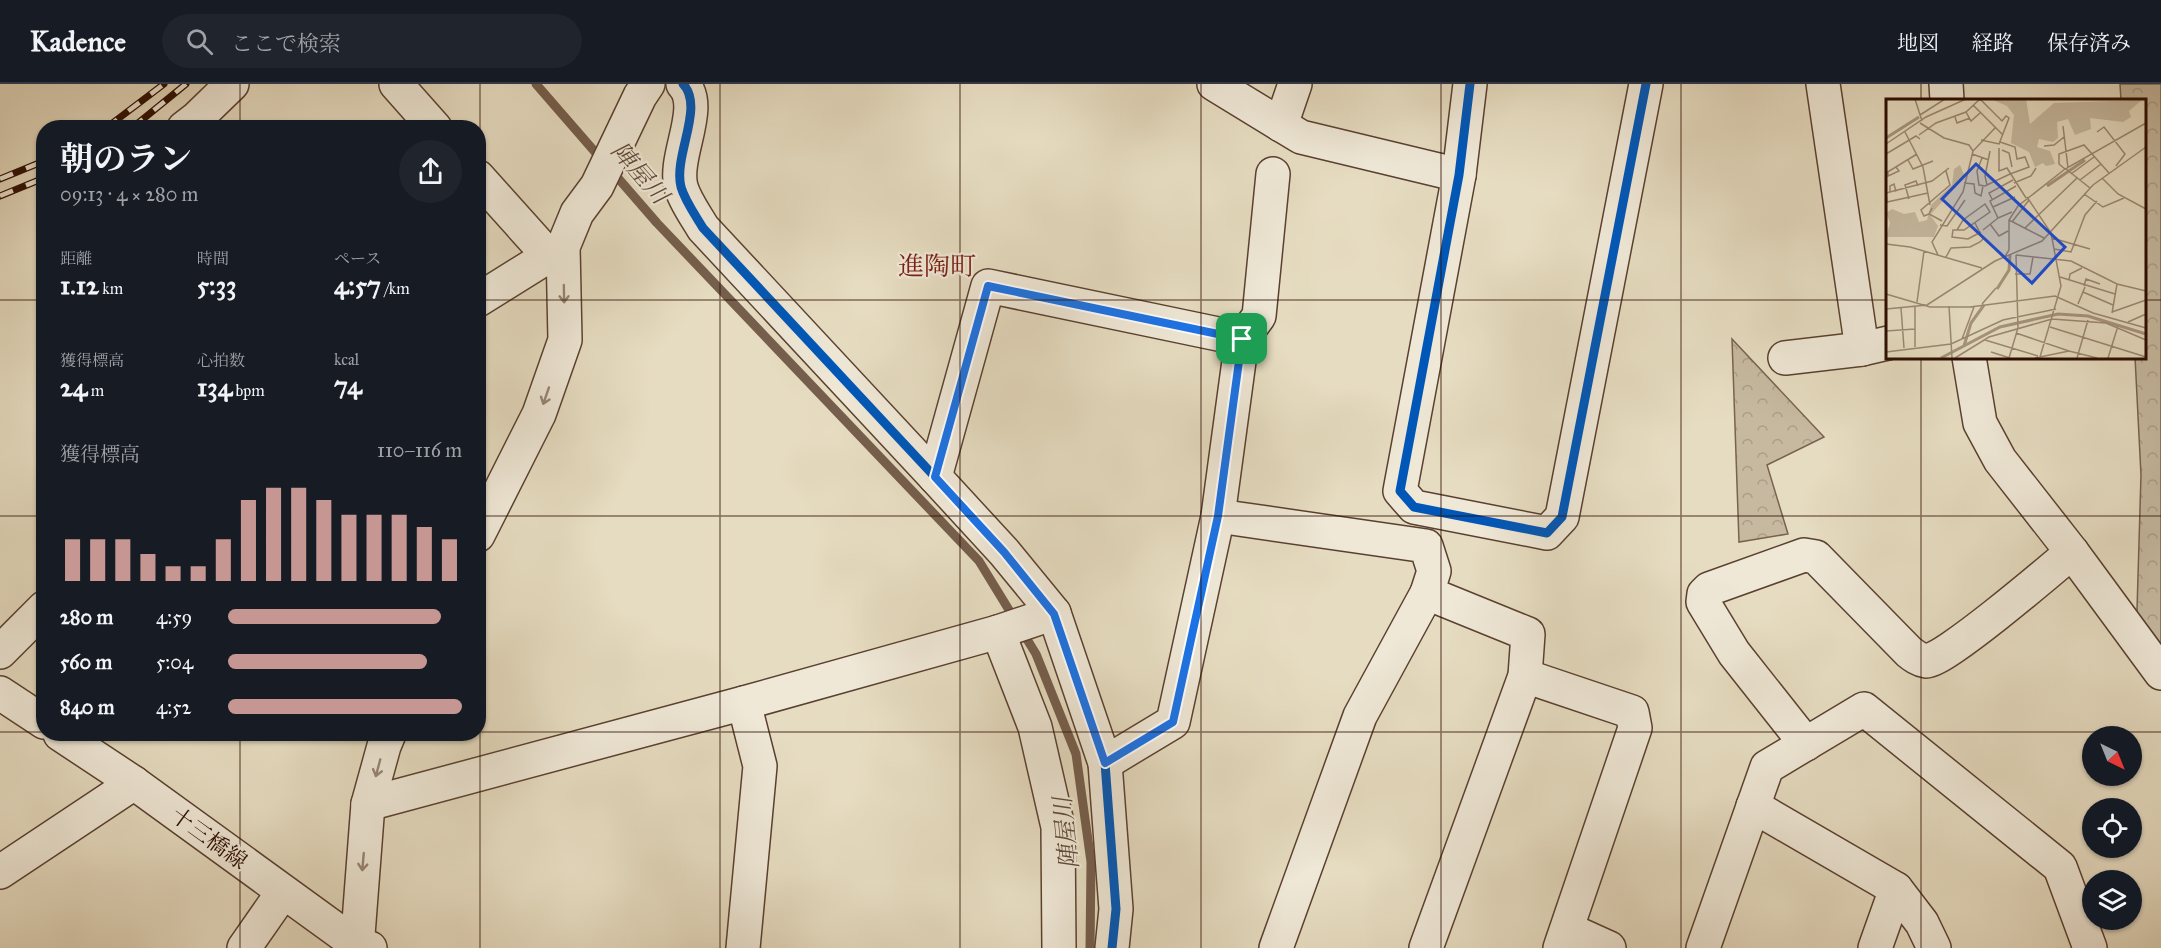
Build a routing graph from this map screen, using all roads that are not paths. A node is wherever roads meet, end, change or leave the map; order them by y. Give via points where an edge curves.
1 (232, 84) edge
2 (396, 84) edge
3 (648, 84) edge
4 (683, 84) edge
5 (1214, 84) edge
6 (1295, 84) edge
7 (1470, 84) edge
8 (1646, 84) edge
9 (1823, 84) edge
10 (1946, 84) edge
11 (1947, 99) edge
12 (194, 120) edge
13 (428, 120) edge
14 (1281, 125) junction
15 (1273, 174) dead end
16 (1459, 176) junction
17 (486, 185) edge
18 (555, 251) junction
19 (486, 295) edge
20 (1242, 339) junction
21 (1875, 346) edge
22 (1785, 358) dead end
23 (1969, 358) edge
24 (935, 477) junction
25 (1218, 516) junction
26 (486, 518) edge
27 (2072, 552) junction
28 (1427, 593) junction
29 (1048, 615) junction
30 (36, 616) edge
31 (1002, 630) junction
32 (0, 652) edge
33 (2161, 673) edge
34 (1525, 676) junction
35 (0, 693) edge
36 (744, 703) junction
37 (36, 717) edge
38 (71, 741) edge
39 (386, 741) edge
40 (1806, 744) junction
41 (1105, 763) junction
42 (134, 783) junction
43 (368, 804) junction
44 (1753, 806) junction
45 (0, 872) edge
46 (1896, 889) junction
47 (283, 892) junction
48 (1563, 938) edge
49 (361, 947) edge
50 (244, 948) edge
51 (743, 948) edge
52 (1059, 948) edge
53 (1112, 948) edge
54 (1276, 948) edge
55 (1426, 948) edge
56 (1609, 948) edge
57 (1703, 948) edge
58 (1875, 948) edge
59 (1935, 948) edge
60 (2090, 948) edge

1 - 12 street
2 - 13 street
3 - 18 street via 597,186
4 - 24 street via 691,108 680,161 681,187 703,228
5 - 14 street
6 - 14 street
7 - 16 street
8 - 16 street via 1562,517 1547,533 1414,507 1400,491
9 - 21 street
10 - 11 street
14 - 16 street via 1301,137
15 - 20 street via 1259,316
17 - 18 street
18 - 19 street
18 -> 26 street via 565,340 539,414
20 - 24 street via 988,286
20 - 25 street
21 - 22 street
23 - 27 street via 1980,423 2000,460
24 - 29 street via 1004,552
25 - 28 street via 1426,546 1434,571
25 - 41 street via 1173,722
27 - 33 street
27 - 40 street via 1978,629 1927,661 1909,652 1816,557 1804,555 1709,589 1703,602 1734,653
28 - 34 street via 1528,634
28 - 54 street via 1360,716
29 - 31 street
29 - 41 street
30 - 32 street
31 - 36 street
31 - 52 street via 1035,727 1058,827
34 - 48 street via 1632,712 1635,728
34 - 55 street
35 - 37 street
36 - 43 street
36 - 51 street via 760,766
38 - 42 street, 十三橋線
39 -> 43 street
40 - 44 street via 1767,767
40 - 60 street via 1864,709 2060,867
41 - 53 street via 1116,909
42 - 45 street
42 - 47 street, 十三橋線
43 -> 49 street
44 - 46 street
44 - 57 street
46 - 58 street
46 - 59 street
47 - 49 street, 十三橋線
47 - 50 street
48 - 56 street

